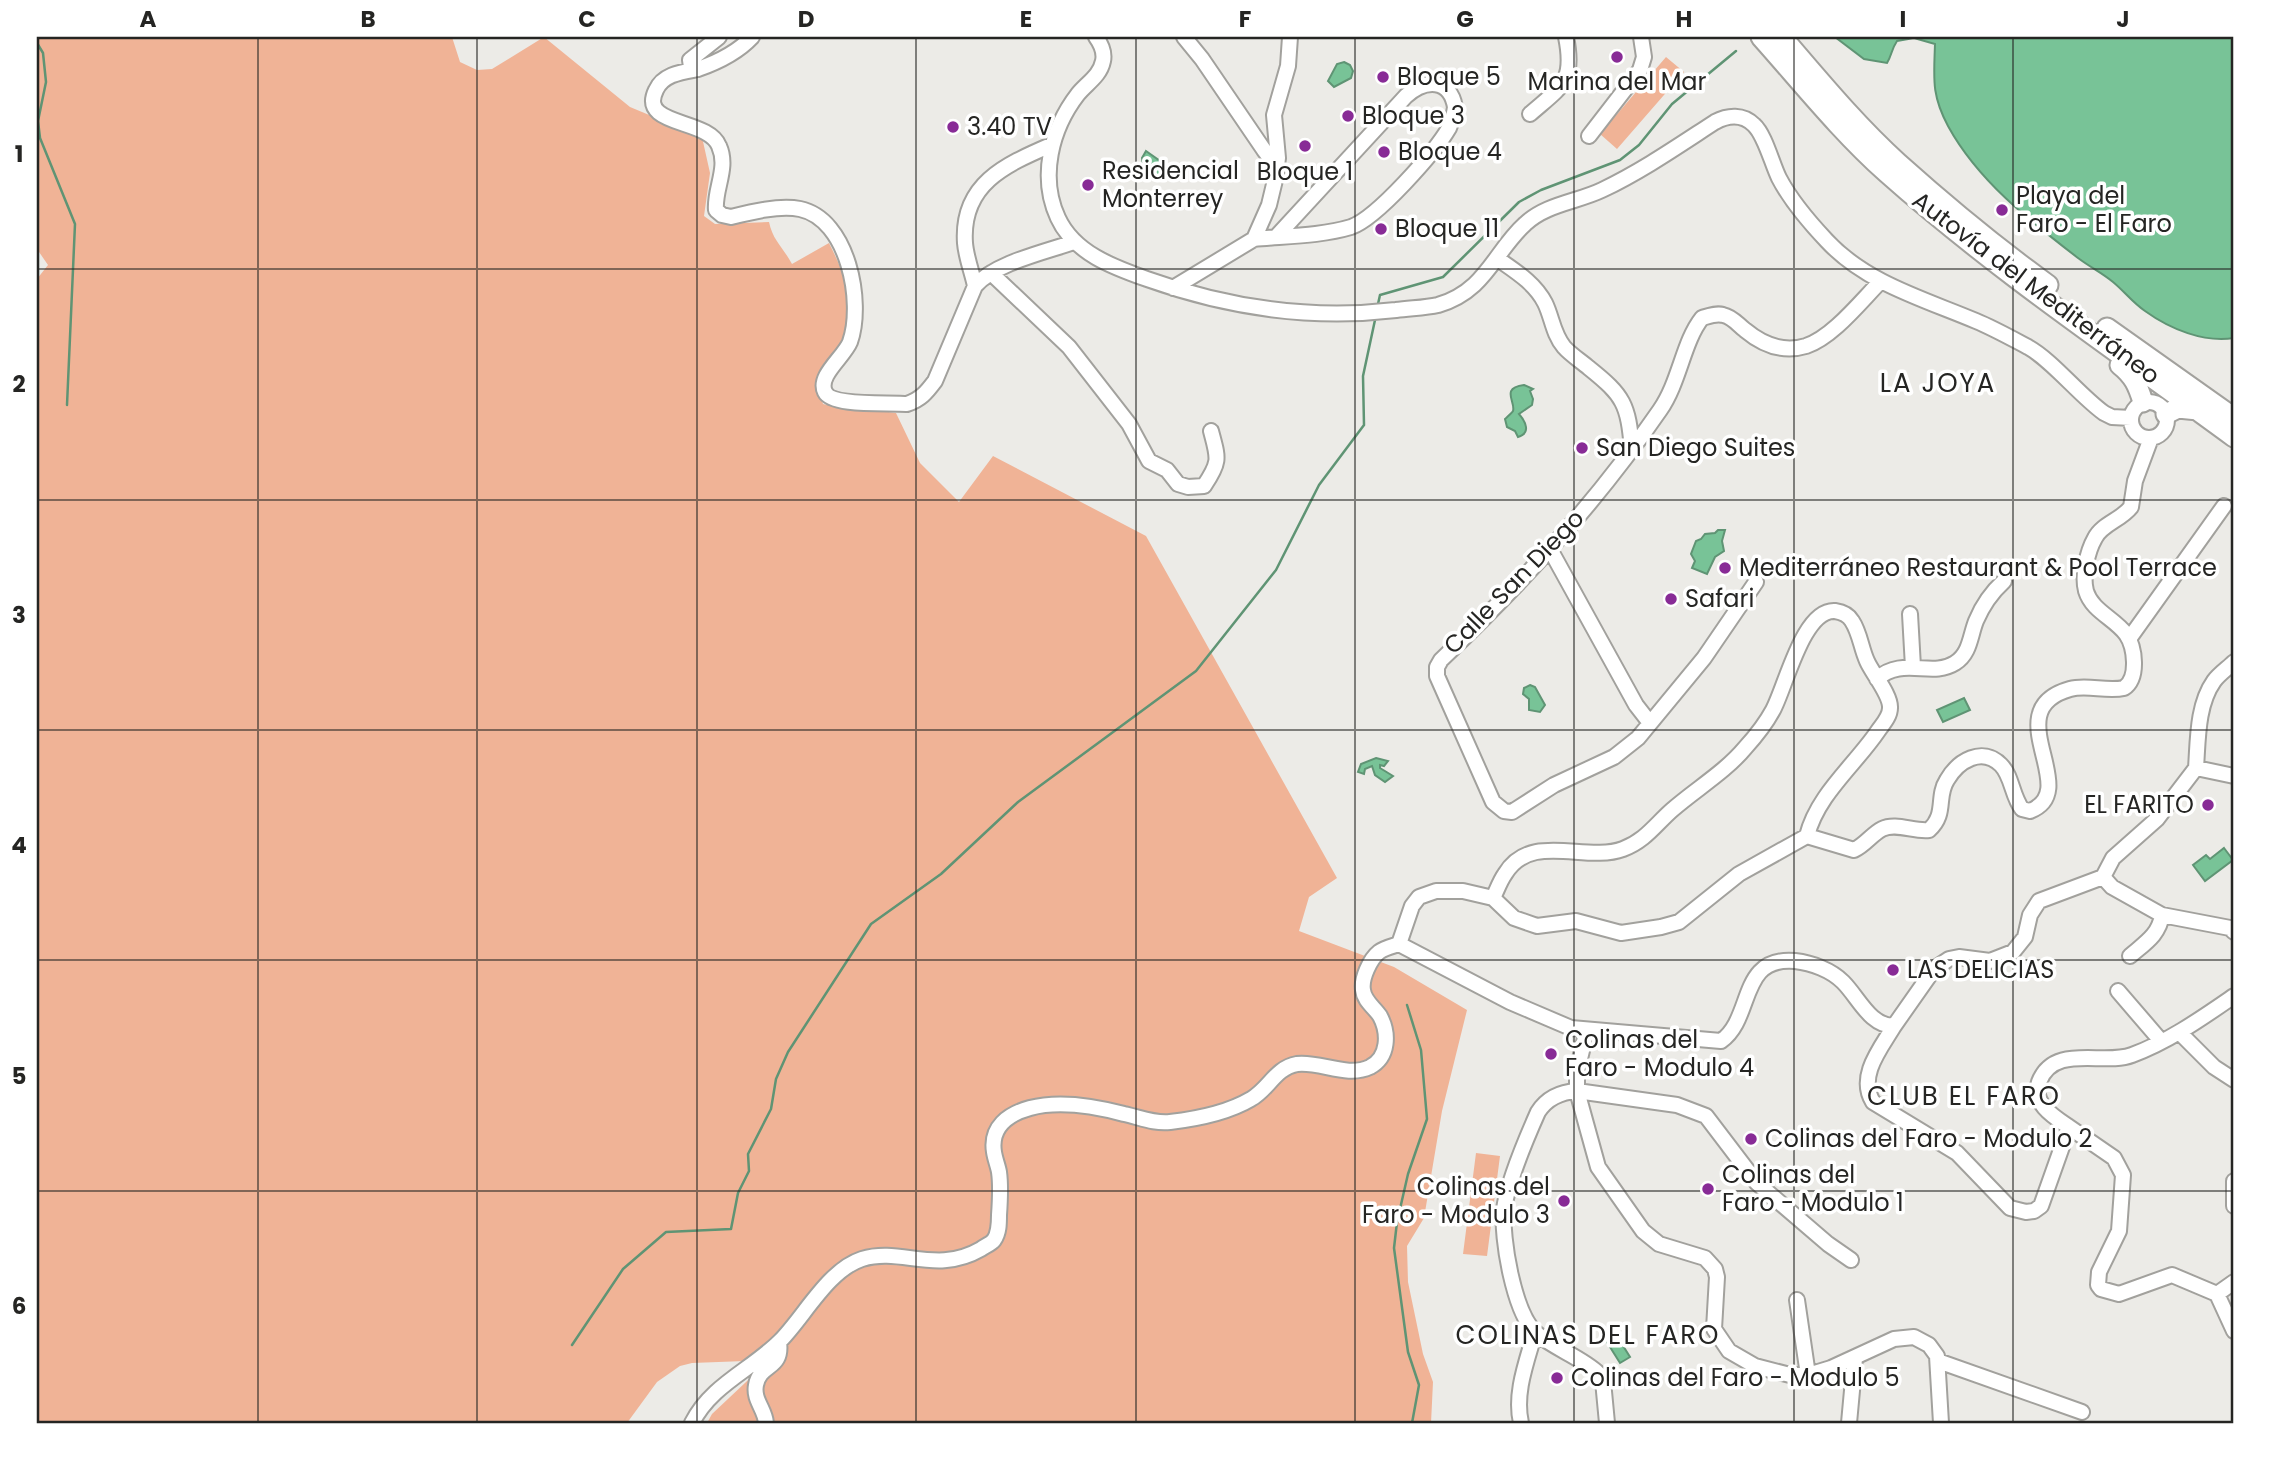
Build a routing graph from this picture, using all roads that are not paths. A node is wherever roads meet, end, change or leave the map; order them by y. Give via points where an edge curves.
1 (719, 37) edge
2 (752, 37) edge
3 (1097, 37) edge
4 (1184, 37) edge
5 (1290, 37) edge
6 (1566, 37) edge
7 (1641, 37) edge
8 (1761, 37) edge
9 (1782, 37) edge
10 (698, 69) junction
11 (1530, 114) dead end
12 (1589, 136) dead end
13 (1051, 145) junction
14 (1278, 158) junction
15 (1276, 237) junction
16 (1254, 239) junction
17 (1074, 242) junction
18 (1975, 248) junction
19 (1498, 259) junction
20 (991, 274) junction
21 (1881, 282) junction
22 (975, 286) junction
23 (1173, 288) junction
24 (2143, 402) junction
25 (2198, 410) junction
26 (2166, 414) junction
27 (2130, 418) junction
28 (2234, 418) edge
29 (1211, 431) dead end
30 (2234, 437) edge
31 (2151, 438) junction
32 (1632, 449) junction
33 (2224, 506) dead end
34 (1551, 551) junction
35 (2004, 581) dead end
36 (1756, 582) dead end
37 (1910, 614) dead end
38 (2129, 639) junction
39 (2234, 662) edge
40 (1913, 667) junction
41 (1877, 679) junction
42 (1650, 723) junction
43 (2196, 768) junction
44 (2234, 776) edge
45 (1807, 836) junction
46 (2103, 877) junction
47 (1493, 898) junction
48 (2162, 915) junction
49 (2233, 926) edge
50 (1399, 944) junction
51 (2130, 956) dead end
52 (2118, 991) dead end
53 (2234, 996) edge
54 (1894, 1026) junction
55 (1587, 1030) junction
56 (2179, 1032) junction
57 (2161, 1041) junction
58 (2234, 1080) edge
59 (1577, 1091) junction
60 (2069, 1127) junction
61 (2234, 1181) edge
62 (2234, 1206) edge
63 (1851, 1260) dead end
64 (2234, 1282) edge
65 (2217, 1294) junction
66 (1797, 1300) dead end
67 (2234, 1331) edge
68 (1535, 1332) junction
69 (773, 1347) junction
70 (1855, 1357) junction
71 (1938, 1361) junction
72 (1808, 1375) junction
73 (2082, 1412) dead end
74 (692, 1423) edge
75 (766, 1423) edge
76 (1521, 1423) edge
77 (1607, 1423) edge
78 (1849, 1423) edge
79 (1941, 1423) edge

1 - 10 street via 690,60 691,67
2 - 10 street via 736,52
3 - 13 street via 1103,60 1097,75 1077,95
4 - 14 street via 1264,150
5 - 14 street via 1288,66 1274,116
6 - 11 street via 1570,57 1566,79
7 - 12 street via 1644,57 1640,70
8 - 18 highway, Autovía del Mediterráneo via 1886,172
9 - 28 highway, Autovía del Mediterráneo via 1842,107 1908,172 2039,278
10 - 22 street via 666,78 654,92 653,103 662,116 701,129 720,147 722,174 716,210 731,217 786,209 811,213 831,230 850,271 855,291 853,327 845,352 825,376 823,386 829,398 907,404 926,395
13 - 17 street via 1048,172 1052,197 1058,219
13 - 22 street via 1007,164 979,190 965,217 965,245
14 - 16 street via 1269,205
15 - 15 street via 1341,229 1367,217 1402,186 1447,131 1455,107 1449,91 1425,85 1406,96
15 - 16 street
16 - 23 street
17 - 20 street
17 - 23 street via 1101,260
18 - 24 highway via 2009,284 2129,372
18 - 25 highway, Autovía del Mediterráneo
19 - 21 street via 1535,215 1598,192 1715,122 1736,117 1756,126 1798,208 1855,267
19 - 23 street via 1474,286 1438,305 1367,313 1261,309
19 - 32 street via 1525,278 1544,302 1564,347 1623,402
20 - 22 street
20 - 29 street via 1069,347 1129,424 1149,461 1167,470 1178,484 1204,485 1213,473 1218,459
21 - 27 street via 2032,349 2104,413
21 - 32 street, Calle San Diego via 1835,327 1808,345 1789,349 1762,343 1723,314 1702,318 1693,328 1671,393
24 - 26 street via 2154,402
24 - 27 street
25 - 26 highway via 2178,408
25 - 30 highway, Autovía del Mediterráneo
26 - 31 street via 2164,429
27 - 31 street via 2136,433
31 - 38 street via 2131,507 2095,537 2085,572 2090,599
32 - 34 street, Calle San Diego
33 - 38 street
34 - 42 street
34 - 42 street, Calle San Diego via 1437,667 1493,802 1512,812 1554,785 1614,757
35 - 40 street via 1982,607 1959,660 1944,668
36 - 42 street, Calle San Diego via 1704,658
37 - 40 street
38 - 45 street via 2134,674 2128,686 2071,688 2040,709 2038,726 2049,780 2045,796 2034,809 2019,806 2002,766 1975,755 1947,780 1939,818 1929,830 1882,829 1854,850
39 - 43 street via 2207,693
40 - 41 street via 1892,669
41 - 45 street via 1888,700 1888,717 1829,792
41 - 47 street via 1852,620 1840,612 1823,612 1798,648 1772,712 1744,750 1640,842 1608,853 1556,849 1521,858 1506,872
43 - 44 street
43 - 46 street via 2157,819 2113,858
45 - 47 street via 1739,874 1679,922 1661,928 1622,933 1576,921 1537,926 1514,918
46 - 48 street via 2112,887
46 - 54 street via 2039,901 2025,937 2013,952 1990,961 1959,957 1942,963
47 - 50 street via 1449,890 1419,897
48 - 49 street
48 - 51 street via 2160,928
50 - 55 street via 1510,1002 1571,1028
50 - 69 street via 1378,952 1365,973 1362,988 1386,1037 1380,1059 1371,1066 1361,1070 1299,1064 1286,1067 1252,1099 1168,1123 1077,1105 1030,1108 1011,1115 999,1124 994,1137 1000,1200 999,1230 993,1242 952,1261 861,1259 822,1289
52 - 57 street
53 - 56 street
54 - 55 street via 1878,1023 1829,972 1784,961 1761,970 1734,1028 1721,1041
54 - 60 street via 1869,1073 1867,1093 1881,1108 1956,1153 2010,1208 2026,1212 2041,1206
55 - 59 street
56 - 57 street
56 - 58 street
57 - 60 street via 2128,1057 2070,1059 2052,1066 2039,1082 2039,1100
59 - 63 street via 1677,1105 1706,1116 1757,1183
59 - 68 street via 1555,1097 1538,1112 1504,1209 1514,1289
59 - 72 street via 1598,1167 1643,1231 1659,1244 1705,1258 1715,1269 1713,1319 1718,1338 1729,1351 1755,1366
60 - 65 street via 2114,1158 2123,1175 2119,1231 2099,1272 2101,1289 2119,1294 2172,1275
61 - 62 street
64 - 65 street
65 - 67 street
66 - 72 street
68 - 76 street via 1520,1391
68 - 77 street via 1599,1374
69 - 74 street via 722,1385
69 - 75 street via 780,1354 778,1359 756,1384 756,1399
70 - 71 street via 1904,1336 1929,1345
70 - 72 street
70 - 78 street
71 - 73 street
71 - 79 street

